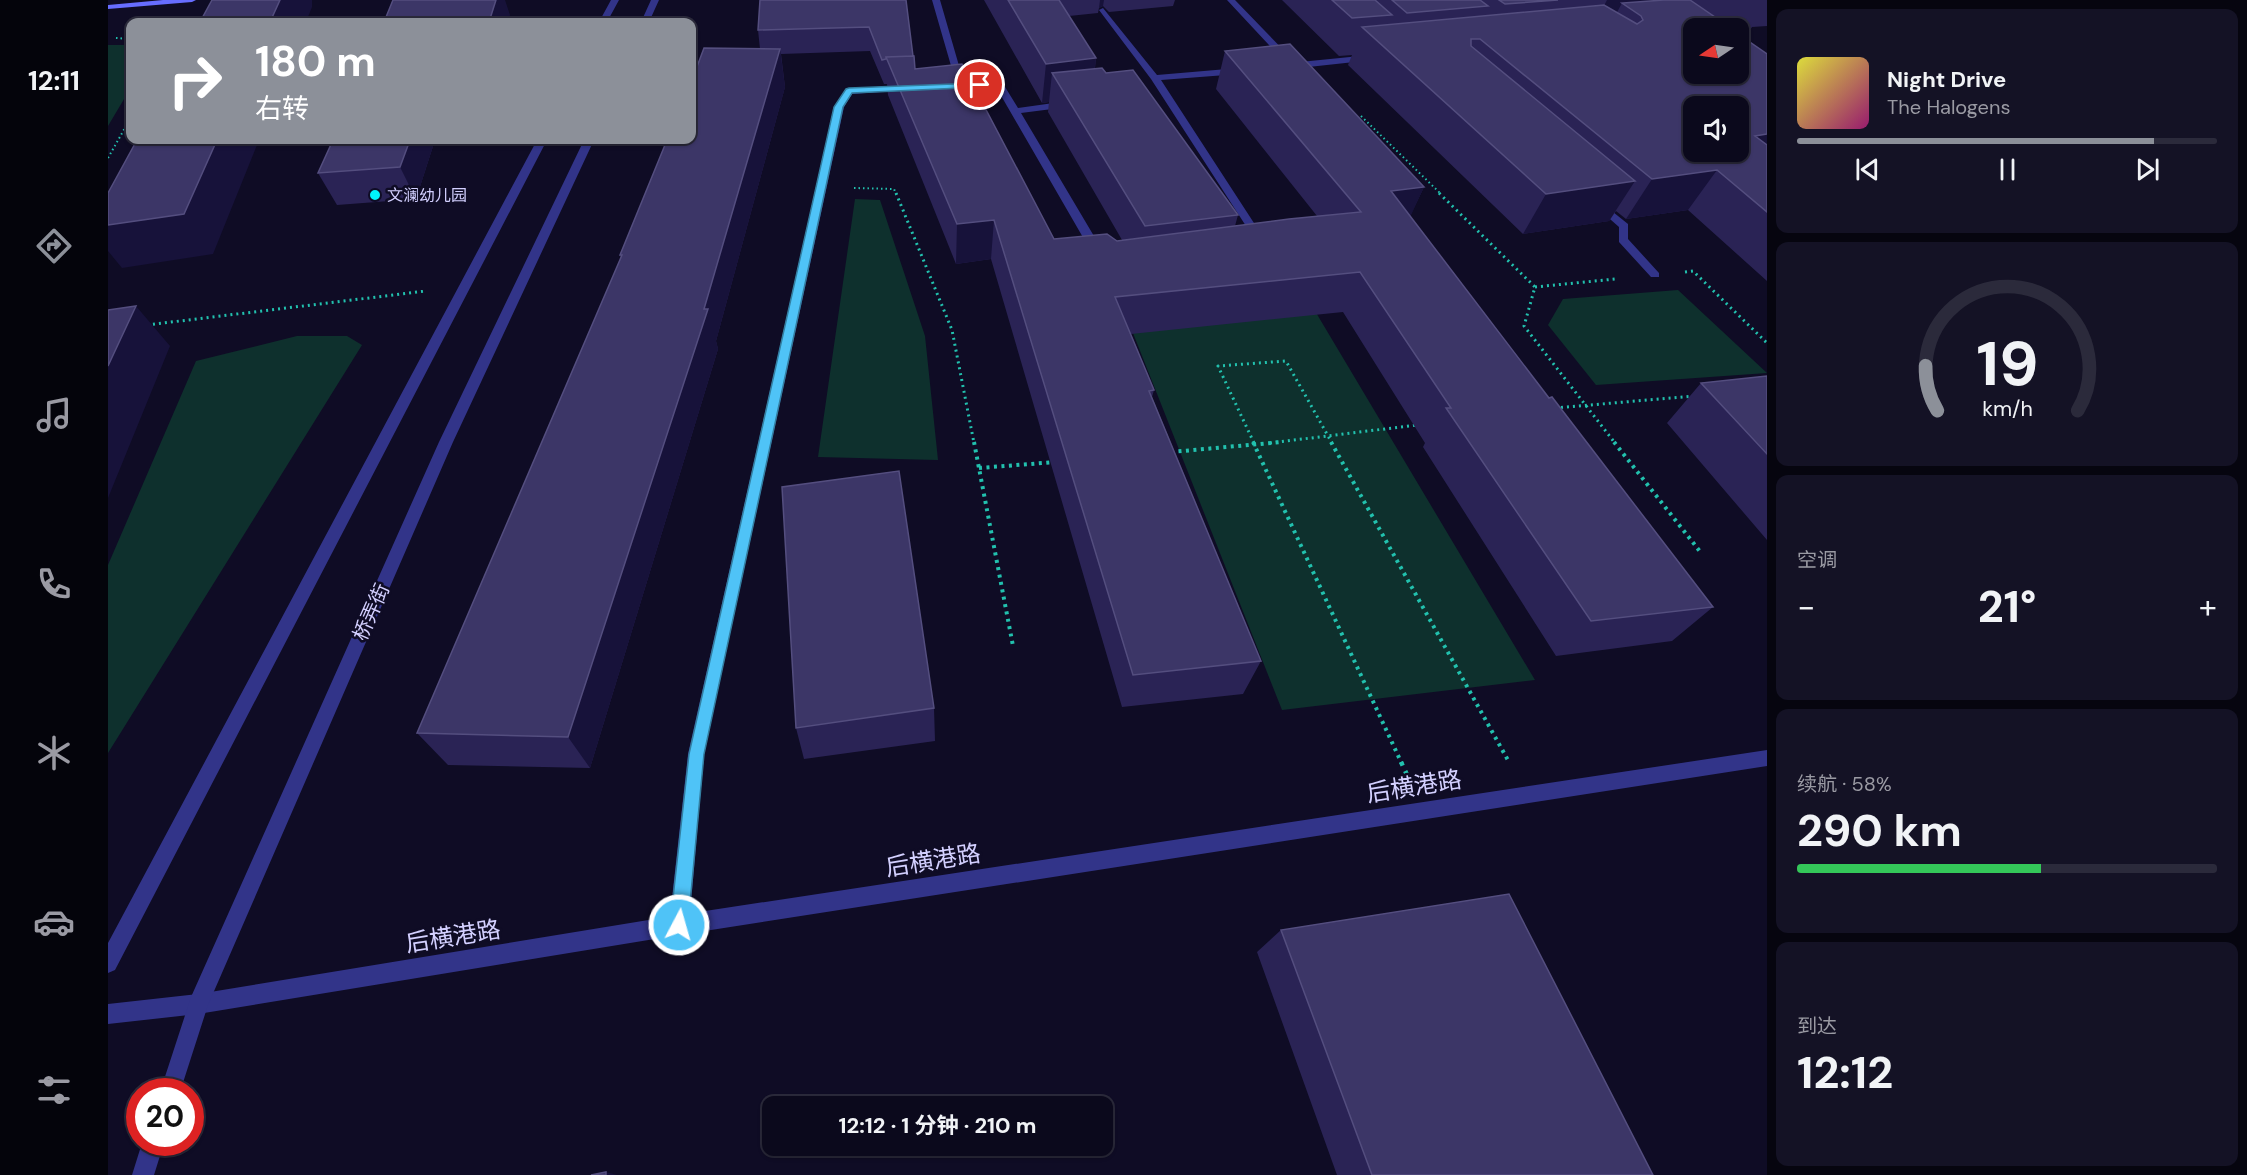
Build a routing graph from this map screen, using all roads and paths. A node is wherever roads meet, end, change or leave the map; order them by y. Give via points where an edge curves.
1 (192, 0) edge
2 (615, 0) edge
3 (656, 0) edge
4 (936, 0) edge
5 (1231, 0) edge
6 (108, 7) edge
7 (1103, 10) dead end
8 (605, 18) edge
9 (647, 18) edge
10 (1380, 57) edge
11 (1293, 66) junction
12 (1282, 67) edge
13 (1247, 70) edge
14 (1155, 78) junction
15 (961, 86) junction
16 (939, 87) edge
17 (916, 88) edge
18 (1165, 93) junction
19 (1153, 94) edge
20 (1084, 102) edge
21 (1014, 111) junction
22 (1361, 116) edge
23 (126, 126) edge
24 (540, 144) edge
25 (587, 144) edge
26 (108, 158) edge
27 (821, 187) junction
28 (1589, 195) edge
29 (1264, 246) edge
30 (1104, 265) edge
31 (1693, 271) dead end
32 (1655, 275) dead end
33 (465, 286) junction
34 (144, 325) dead end
35 (1767, 343) edge
36 (1699, 395) dead end
37 (1585, 404) junction
38 (1550, 408) edge
39 (1421, 424) dead end
40 (1328, 436) junction
41 (1255, 445) junction
42 (1163, 453) edge
43 (1059, 462) edge
44 (979, 468) junction
45 (1702, 554) dead end
46 (1013, 646) dead end
47 (1767, 758) edge
48 (1527, 795) junction
49 (1424, 810) junction
50 (679, 925) junction
51 (108, 963) edge
52 (198, 1004) junction
53 (108, 1014) edge
54 (174, 1078) edge
55 (149, 1156) edge
56 (143, 1175) edge

1 - 6 main road
2 - 8 street
3 - 9 street
4 - 15 street
5 - 11 street
7 - 14 street
10 - 11 street
11 - 12 street
13 - 14 street
14 - 18 street
15 - 16 street
15 - 21 street via 999,84
17 - 27 street via 849,91 839,107
18 - 19 street
18 - 29 street
20 - 21 street
21 - 30 street
22 - 37 path via 1535,287 1524,326
23 - 26 path
24 - 33 street
25 - 52 street, 桥弄街 via 446,442
27 - 44 path via 894,189 952,330
27 - 50 street via 696,754
28 - 32 street via 1624,226 1623,240
31 - 35 path
33 - 34 path
33 - 51 street
36 - 37 path
37 - 38 path
37 - 45 path
39 - 40 path
40 - 41 path
40 - 41 path via 1286,361 1218,366
40 - 48 path
41 - 42 path
41 - 49 path
43 - 44 path
44 - 46 path
47 - 48 street, 后横港路
48 - 49 street, 后横港路
49 - 50 street, 后横港路
50 - 52 street, 后横港路
52 - 53 street, 后横港路
52 - 54 street, 桥弄街
55 - 56 street

